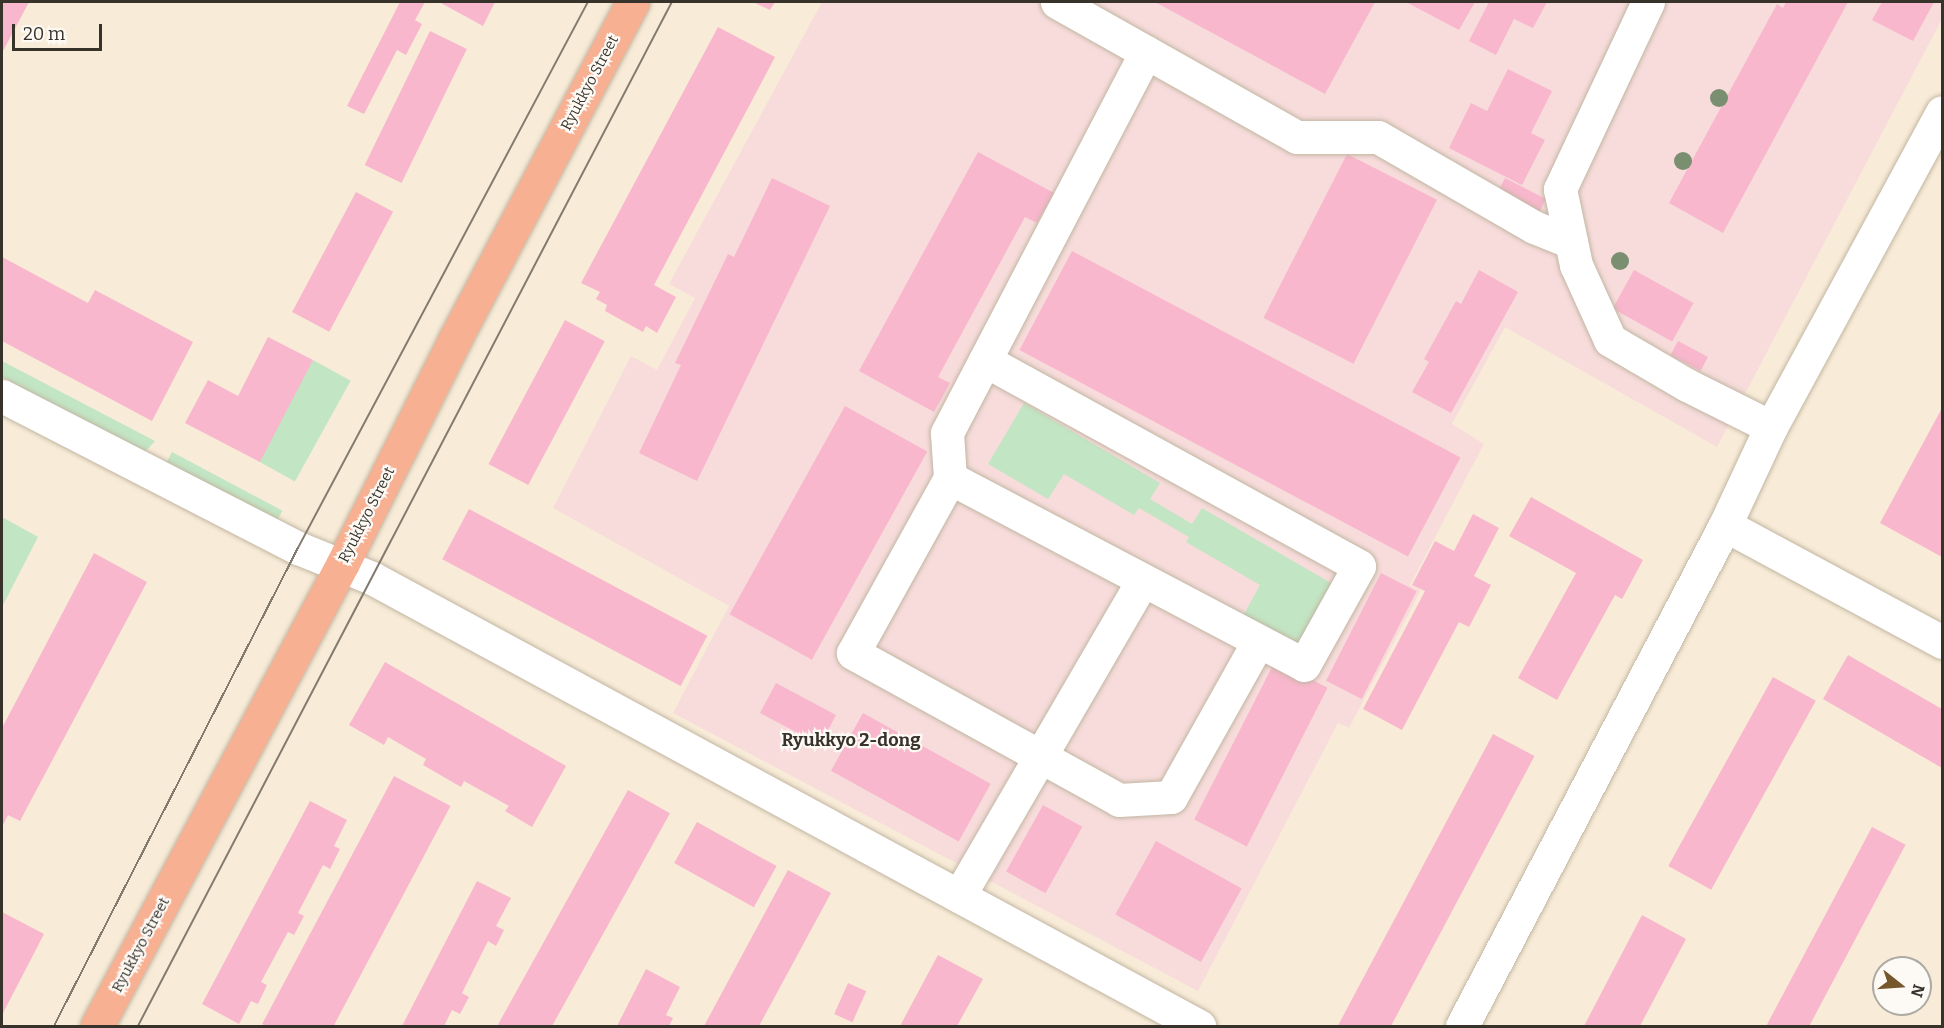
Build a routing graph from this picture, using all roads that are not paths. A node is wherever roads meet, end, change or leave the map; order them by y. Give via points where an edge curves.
1 (633, 2) edge
2 (1056, 2) edge
3 (1648, 2) edge
4 (1146, 52) junction
5 (1942, 112) edge
6 (1571, 242) junction
7 (985, 360) junction
8 (2, 396) edge
9 (1771, 427) junction
10 (950, 478) junction
11 (1725, 525) junction
12 (343, 563) junction
13 (1142, 582) junction
14 (1258, 642) junction
15 (1942, 642) edge
16 (1040, 758) junction
17 (959, 896) junction
18 (97, 1026) edge
19 (1199, 1026) edge
20 (1462, 1026) edge

1 - 12 main road, Ryukkyo Street via 455,339
2 - 4 street
3 - 6 street via 1560,189
4 - 6 street via 1297,136 1378,137 1534,227
4 - 7 street
5 - 9 street
6 - 9 street via 1575,265 1610,340
7 - 10 street via 947,433
7 - 14 street via 1359,566 1304,665
8 - 12 street via 298,548
9 - 11 street
10 - 13 street
10 - 16 street via 853,653
11 - 15 street
11 - 20 street
12 - 17 street
12 - 18 main road, Ryukkyo Street
13 - 14 street
13 - 16 street
14 - 16 street via 1171,797 1119,800
16 - 17 street
17 - 19 street

